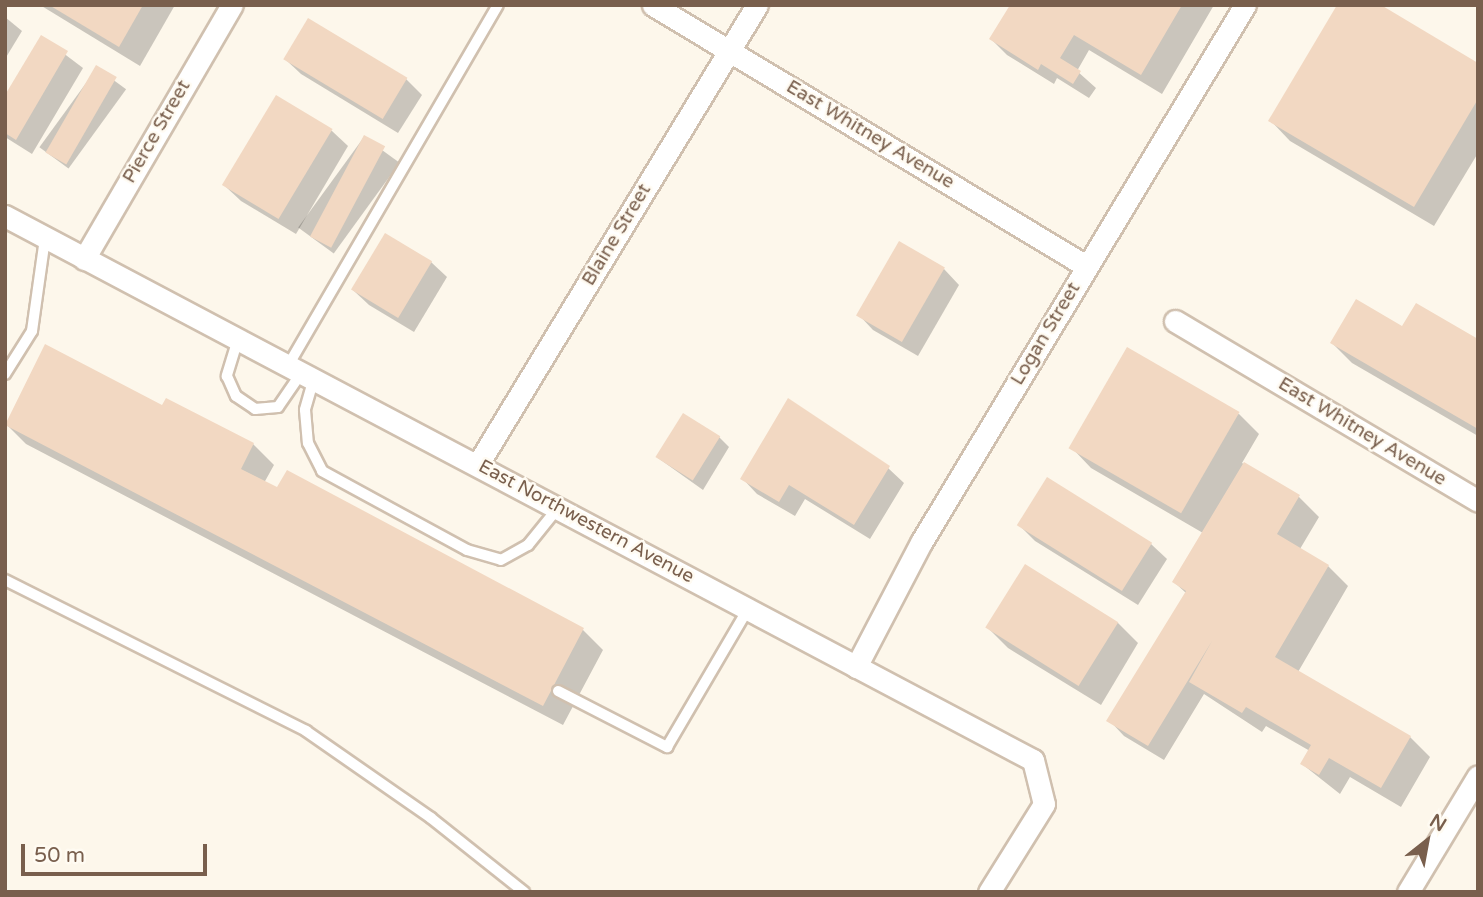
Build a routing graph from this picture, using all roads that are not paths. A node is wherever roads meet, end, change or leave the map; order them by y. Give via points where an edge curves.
1 (232, 5) edge
2 (498, 5) edge
3 (653, 5) edge
4 (757, 5) edge
5 (1245, 5) edge
6 (729, 50) junction
7 (5, 216) edge
8 (45, 238) junction
9 (84, 259) junction
10 (1086, 266) junction
11 (1175, 321) dead end
12 (238, 339) junction
13 (302, 371) junction
14 (5, 374) edge
15 (478, 464) junction
16 (1478, 501) edge
17 (558, 508) junction
18 (5, 580) edge
19 (748, 609) junction
20 (856, 667) junction
21 (558, 691) dead end
22 (1478, 776) edge
23 (524, 892) edge
24 (989, 892) edge
25 (1408, 892) edge

1 - 9 street, Pierce Street
2 - 13 lane
3 - 6 street, East Whitney Avenue
4 - 6 street, Blaine Street
5 - 10 street, Logan Street
6 - 10 street, East Whitney Avenue
6 - 15 street, Blaine Street
7 - 8 street, East Northwestern Avenue
8 - 9 street, East Northwestern Avenue
8 - 14 lane via 32,331
9 - 12 street, East Northwestern Avenue
10 - 20 street, Logan Street via 922,541
11 - 16 street, East Whitney Avenue
12 - 13 street, East Northwestern Avenue
12 - 13 lane via 227,376 236,396 255,409 278,407
13 - 15 street, East Northwestern Avenue
13 - 17 lane via 307,443 322,471 467,550 501,559 528,545
15 - 17 street, East Northwestern Avenue
17 - 19 street, East Northwestern Avenue
18 - 23 lane via 306,731 431,818
19 - 20 street, East Northwestern Avenue
19 - 21 lane via 667,747
20 - 24 street, East Northwestern Avenue via 1033,760 1044,804
22 - 25 street

